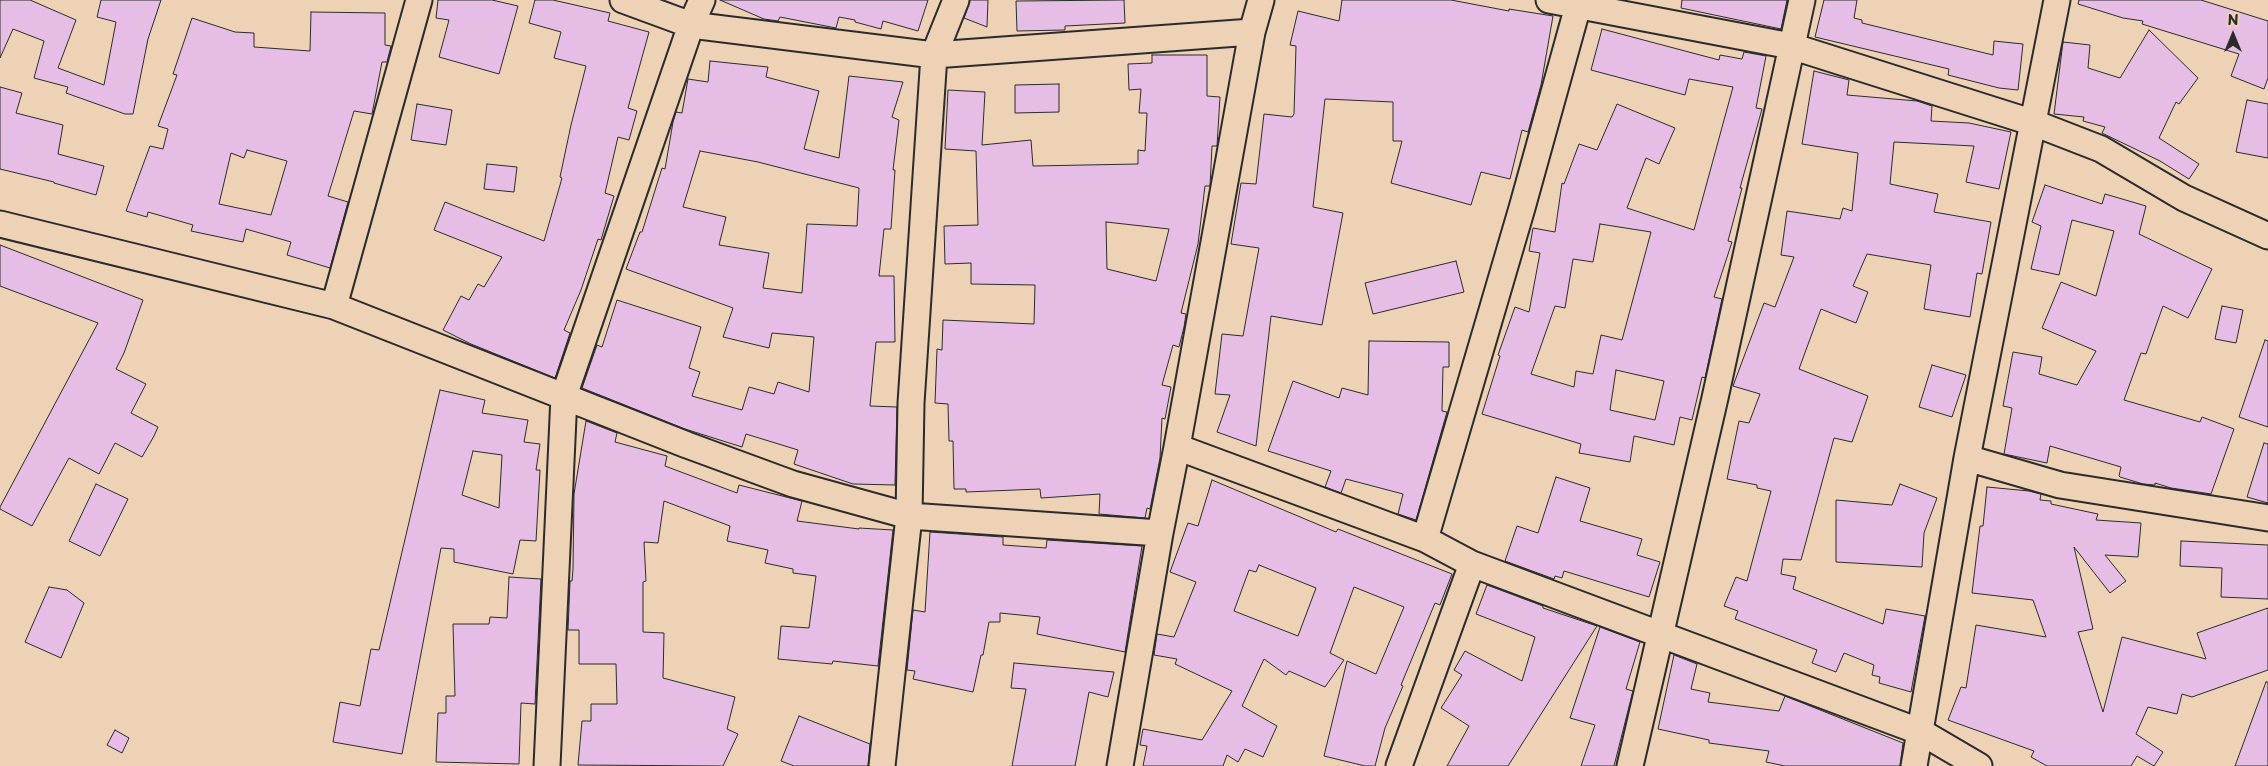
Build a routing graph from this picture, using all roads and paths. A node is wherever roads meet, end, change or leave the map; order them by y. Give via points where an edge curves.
1 (419, 0) edge
2 (623, 0) edge
3 (702, 0) edge
4 (956, 0) edge
5 (1261, 0) edge
6 (1549, 0) edge
7 (1802, 0) edge
8 (2057, 0) edge
9 (1578, 6) junction
10 (690, 25) junction
11 (1252, 32) junction
12 (1790, 46) junction
13 (934, 55) junction
14 (2034, 123) junction
15 (0, 224) edge
16 (2268, 236) edge
17 (334, 306) junction
18 (564, 396) junction
19 (1177, 447) junction
20 (1967, 458) junction
21 (909, 516) junction
22 (2268, 518) edge
23 (1160, 533) junction
24 (1425, 539) junction
25 (1472, 564) junction
26 (1660, 634) junction
27 (1921, 732) junction
28 (548, 766) edge
29 (882, 766) edge
30 (1120, 766) edge
31 (1400, 766) edge
32 (1630, 766) edge
33 (1914, 766) edge
34 (1979, 766) edge

1 - 17 street
2 - 10 street
3 - 10 street
4 - 13 street
5 - 11 street
6 - 9 street
7 - 12 street
8 - 14 street
9 - 12 street
9 - 24 street
10 - 13 street
10 - 18 street
11 - 13 street
11 - 19 street
12 - 14 street
12 - 26 street via 1715,398
13 - 21 street via 912,404
14 - 16 street via 2101,149 2184,198
14 - 20 street
15 - 17 street
17 - 18 street
18 - 21 street via 793,484
18 - 28 street
19 - 23 street
19 - 24 street
20 - 22 street via 2060,485
20 - 27 street
21 - 23 street
21 - 29 street
23 - 30 street
24 - 25 street
25 - 26 street
25 - 31 street
26 - 27 street
26 - 32 street
27 - 33 street
27 - 34 street

